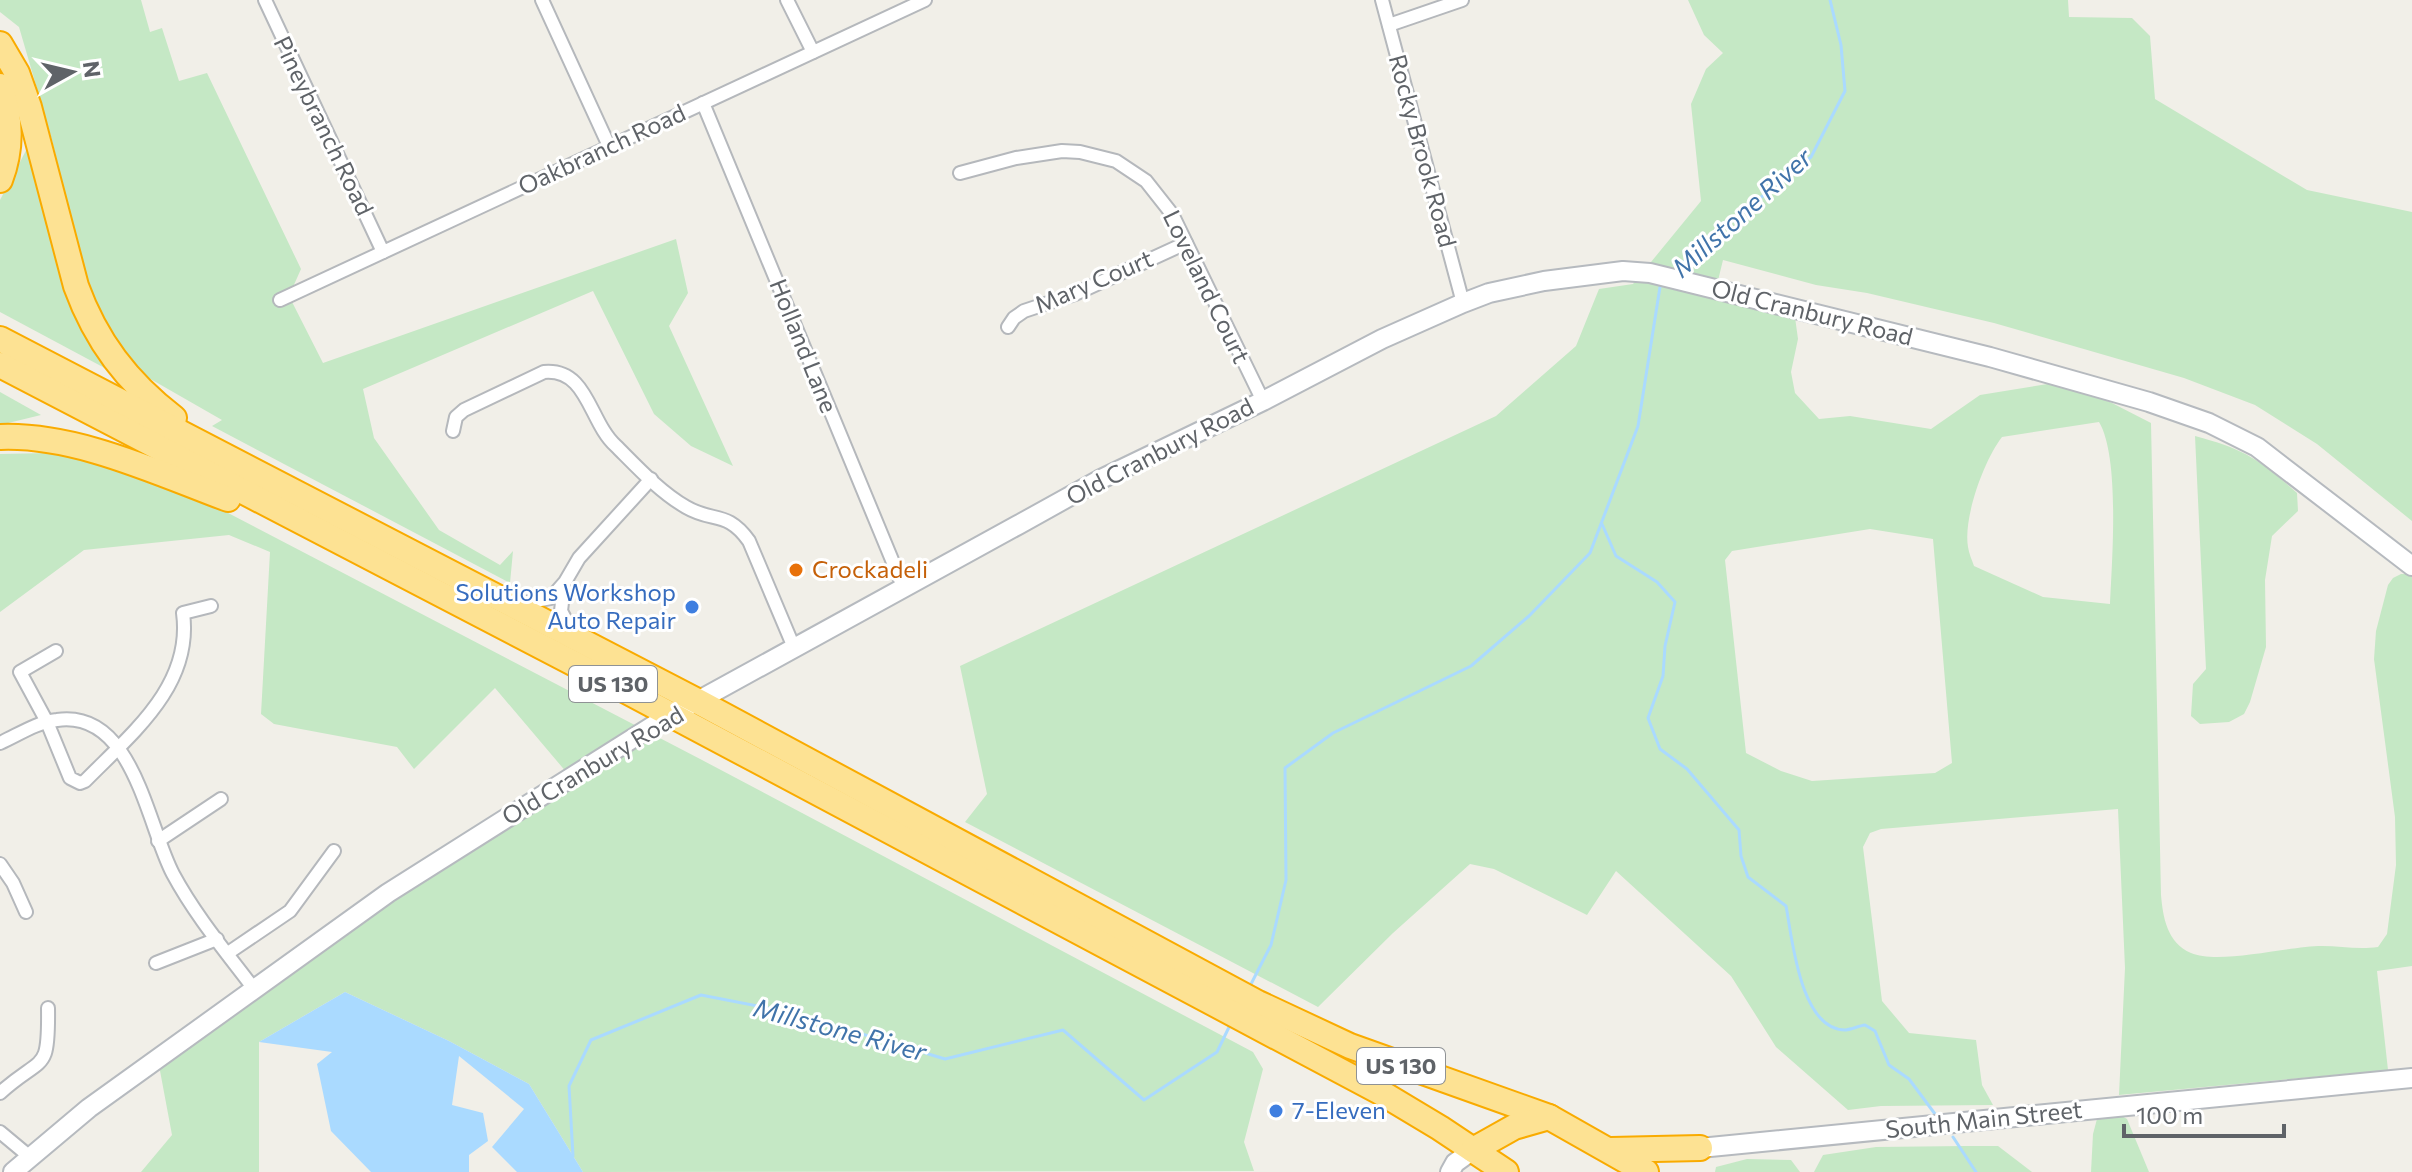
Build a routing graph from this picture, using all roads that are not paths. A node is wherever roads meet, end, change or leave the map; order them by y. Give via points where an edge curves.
1 (265, 0) edge
2 (542, 0) edge
3 (787, 0) edge
4 (925, 0) edge
5 (1382, 0) edge
6 (1462, 0) edge
7 (1389, 25) junction
8 (0, 44) edge
9 (813, 52) junction
10 (0, 86) edge
11 (703, 103) junction
12 (609, 146) junction
13 (960, 173) dead end
14 (0, 180) edge
15 (1186, 243) junction
16 (383, 252) junction
17 (280, 300) dead end
18 (1463, 303) junction
19 (1008, 327) dead end
20 (0, 339) edge
21 (0, 365) edge
22 (1263, 401) junction
23 (453, 431) dead end
24 (0, 437) edge
25 (225, 455) junction
26 (651, 479) junction
27 (321, 533) junction
28 (2412, 566) edge
29 (565, 582) junction
30 (904, 589) junction
31 (513, 605) junction
32 (211, 606) dead end
33 (578, 639) junction
34 (795, 650) junction
35 (56, 651) dead end
36 (699, 702) junction
37 (673, 715) junction
38 (47, 722) junction
39 (0, 743) edge
40 (117, 748) junction
41 (221, 799) dead end
42 (158, 841) junction
43 (334, 851) dead end
44 (0, 864) edge
45 (26, 912) dead end
46 (217, 939) junction
47 (228, 953) junction
48 (156, 963) dead end
49 (254, 989) junction
50 (1228, 999) junction
51 (48, 1008) dead end
52 (1253, 1012) junction
53 (2412, 1078) edge
54 (0, 1093) edge
55 (1549, 1117) junction
56 (0, 1132) edge
57 (1499, 1135) junction
58 (1473, 1150) junction
59 (30, 1157) junction
60 (1687, 1159) edge
61 (1618, 1160) edge
62 (1501, 1171) edge
63 (13, 1172) edge
64 (1450, 1172) edge
65 (1646, 1172) edge
66 (1658, 1172) edge

1 - 16 street, Pineybranch Road
2 - 12 street
3 - 9 street
4 - 9 street, Oakbranch Road
5 - 7 street, Rocky Brook Road
6 - 7 street
7 - 18 street, Rocky Brook Road
8 - 25 highway via 25,94 76,286 96,333 137,388
9 - 11 street, Oakbranch Road
10 - 14 highway via 9,134
11 - 12 street, Oakbranch Road
11 - 30 street, Holland Lane
12 - 16 street, Oakbranch Road
13 - 15 street, Loveland Court via 1062,151 1116,161 1161,198
15 - 19 street, Mary Court via 1075,294 1024,311
15 - 22 street, Loveland Court
16 - 17 street, Oakbranch Road
18 - 22 street, Old Cranbury Road
18 - 28 street, Old Cranbury Road via 1544,281 1606,272 1650,273 1990,357 2209,423 2257,447
20 - 25 highway, US 130
21 - 27 highway, US 130
22 - 30 street, Old Cranbury Road via 1099,480
23 - 26 street via 464,410 544,372 563,373 578,383 606,436
24 - 27 highway via 78,447
25 - 31 highway, US 130
26 - 29 street via 579,558
26 - 34 street via 688,508 722,518 742,531
27 - 37 highway, US 130
29 - 31 street via 551,598
29 - 33 street via 561,611
30 - 34 street, Old Cranbury Road
31 - 33 highway, US 130
32 - 40 street via 183,613 183,652 172,684
33 - 36 highway, US 130
34 - 36 street, Old Cranbury Road
35 - 38 street via 20,672
36 - 37 street, Old Cranbury Road
36 - 50 highway, US 130
37 - 49 street, Old Cranbury Road via 388,893
37 - 50 highway, US 130
38 - 39 street
38 - 40 street via 82,721
38 - 40 street via 74,782 85,781
40 - 42 street via 142,792
41 - 42 street
42 - 46 street via 186,897
43 - 47 street via 290,911
44 - 45 street
46 - 47 street
46 - 48 street
47 - 49 street
49 - 59 street, Old Cranbury Road
50 - 52 highway, US 130
51 - 54 street via 46,1054 36,1068
52 - 55 highway, US 130
52 - 58 highway, US 130
53 - 60 street, South Main Street
55 - 57 highway
55 - 61 highway, US 130
56 - 59 street
57 - 58 highway
57 - 62 highway via 1495,1155
58 - 62 highway, US 130
58 - 64 street
59 - 63 street, Old Cranbury Road
60 - 61 highway
60 - 66 highway
61 - 65 highway, US 130

